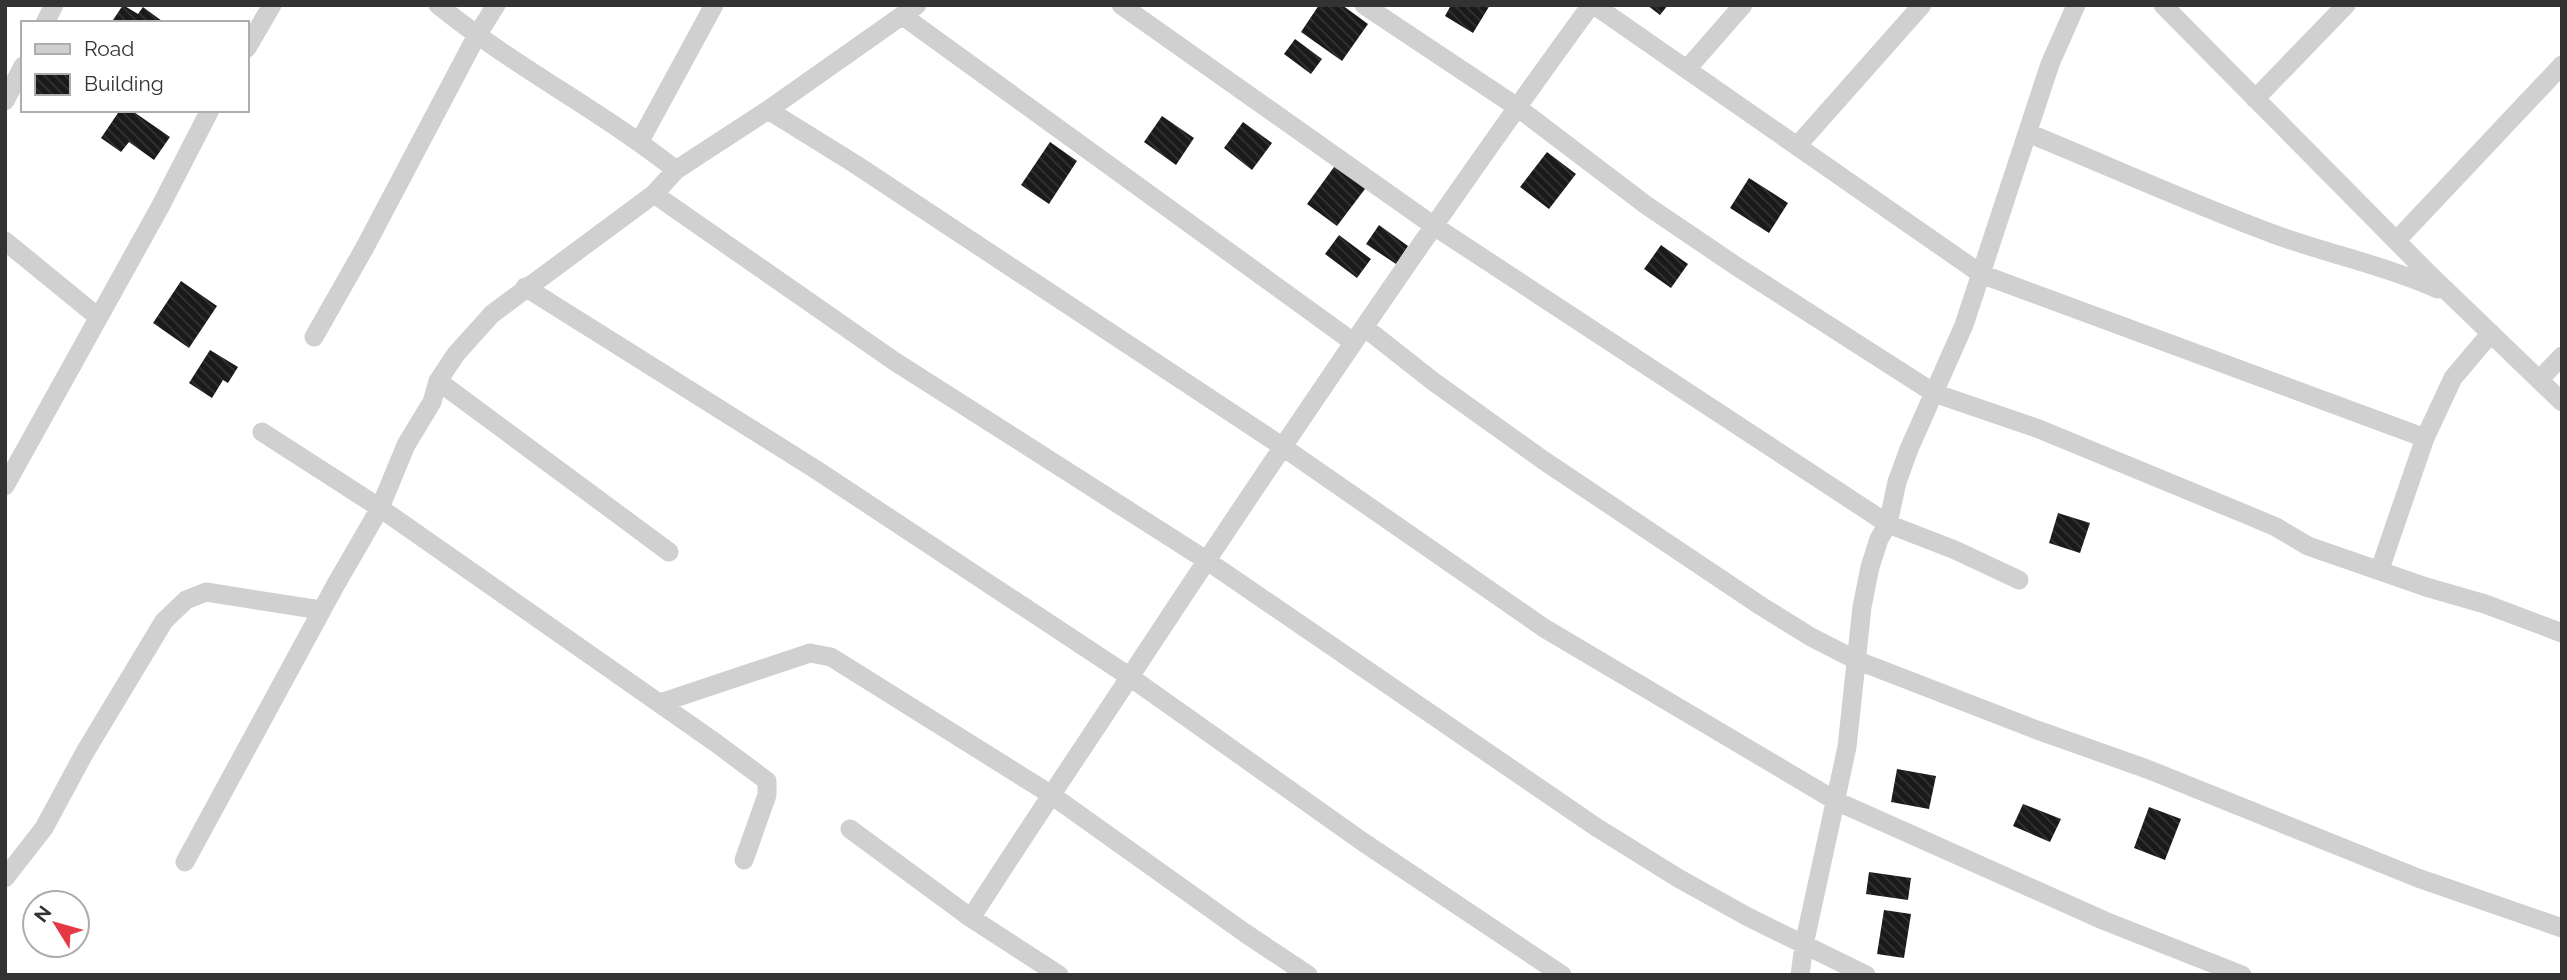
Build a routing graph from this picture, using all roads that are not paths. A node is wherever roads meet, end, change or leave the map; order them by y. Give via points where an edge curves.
1 (54, 5) edge
2 (272, 5) edge
3 (438, 5) edge
4 (496, 5) edge
5 (714, 5) edge
6 (1121, 5) edge
7 (1364, 5) edge
8 (1592, 5) edge
9 (1742, 5) edge
10 (1922, 5) edge
11 (2076, 5) edge
12 (2163, 5) edge
13 (2346, 5) edge
14 (910, 11) edge
15 (46, 21) edge
16 (477, 37) junction
17 (248, 46) edge
18 (2562, 65) edge
19 (1687, 69) junction
20 (21, 70) edge
21 (2255, 100) junction
22 (5, 101) edge
23 (1517, 107) junction
24 (768, 110) junction
25 (209, 112) edge
26 (2028, 133) junction
27 (640, 141) junction
28 (1797, 146) junction
29 (676, 170) junction
30 (654, 194) junction
31 (1434, 226) junction
32 (2397, 240) junction
33 (5, 242) edge
34 (1981, 275) junction
35 (525, 287) junction
36 (2455, 297) junction
37 (98, 317) junction
38 (2491, 332) junction
39 (1358, 334) junction
40 (314, 337) dead end
41 (2562, 356) edge
42 (2540, 379) junction
43 (438, 381) junction
44 (1934, 393) junction
45 (2562, 402) edge
46 (262, 432) dead end
47 (2425, 438) junction
48 (1283, 447) junction
49 (5, 486) edge
50 (380, 508) junction
51 (1888, 524) junction
52 (669, 552) dead end
53 (1206, 560) junction
54 (2380, 569) junction
55 (2019, 580) dead end
56 (321, 610) junction
57 (2562, 634) edge
58 (1856, 660) junction
59 (1130, 677) junction
60 (660, 704) junction
61 (1050, 794) junction
62 (1836, 801) junction
63 (850, 829) dead end
64 (744, 860) dead end
65 (185, 862) dead end
66 (5, 878) edge
67 (971, 918) junction
68 (2562, 928) edge
69 (1804, 945) junction
70 (1059, 975) edge
71 (1308, 975) edge
72 (1562, 975) edge
73 (1800, 975) edge
74 (1866, 975) edge
75 (2242, 975) edge

1 - 15 street
2 - 17 street
3 - 16 street
4 - 16 street
5 - 27 street
6 - 31 street
7 - 23 street
8 - 19 street
8 - 23 street
9 - 19 street
10 - 28 street
11 - 26 street via 2050,64
12 - 21 street
13 - 21 street
14 - 24 street
14 - 39 street
16 - 27 street
16 - 40 street
18 - 32 street
19 - 28 street
20 - 22 street
21 - 32 street
23 - 31 street
23 - 44 street via 1657,213
24 - 29 street
24 - 48 street
25 - 37 street
26 - 34 street
26 - 36 street via 2256,228 2410,277
27 - 29 street
28 - 34 street
29 - 30 street
30 - 35 street
30 - 53 street via 894,362
31 - 39 street
31 - 51 street
32 - 36 street
33 - 37 street
34 - 44 street
34 - 47 street
35 - 43 street via 492,314
35 - 59 street via 815,468
36 - 38 street
37 - 49 street
38 - 42 street
38 - 47 street via 2453,378
39 - 48 street
39 - 58 street via 1761,606
41 - 42 street
42 - 45 street
43 - 50 street
43 - 52 street
44 - 51 street via 1897,482
44 - 54 street via 2039,429 2276,527 2308,546
46 - 50 street
47 - 54 street
48 - 53 street
48 - 62 street via 1544,628
50 - 56 street
50 - 60 street
51 - 55 street
51 - 58 street via 1870,567
53 - 59 street
53 - 69 street via 1596,827 1678,878
54 - 57 street
56 - 65 street
56 - 66 street via 206,592 186,600 164,621 44,828
58 - 62 street
58 - 68 street via 2147,769 2418,878
59 - 61 street
59 - 72 street via 1363,842
60 - 61 street via 810,653 831,657
60 - 64 street via 767,781 767,795
61 - 67 street
61 - 71 street
62 - 69 street
62 - 75 street via 2105,921
63 - 67 street
67 - 70 street
69 - 73 street
69 - 74 street

